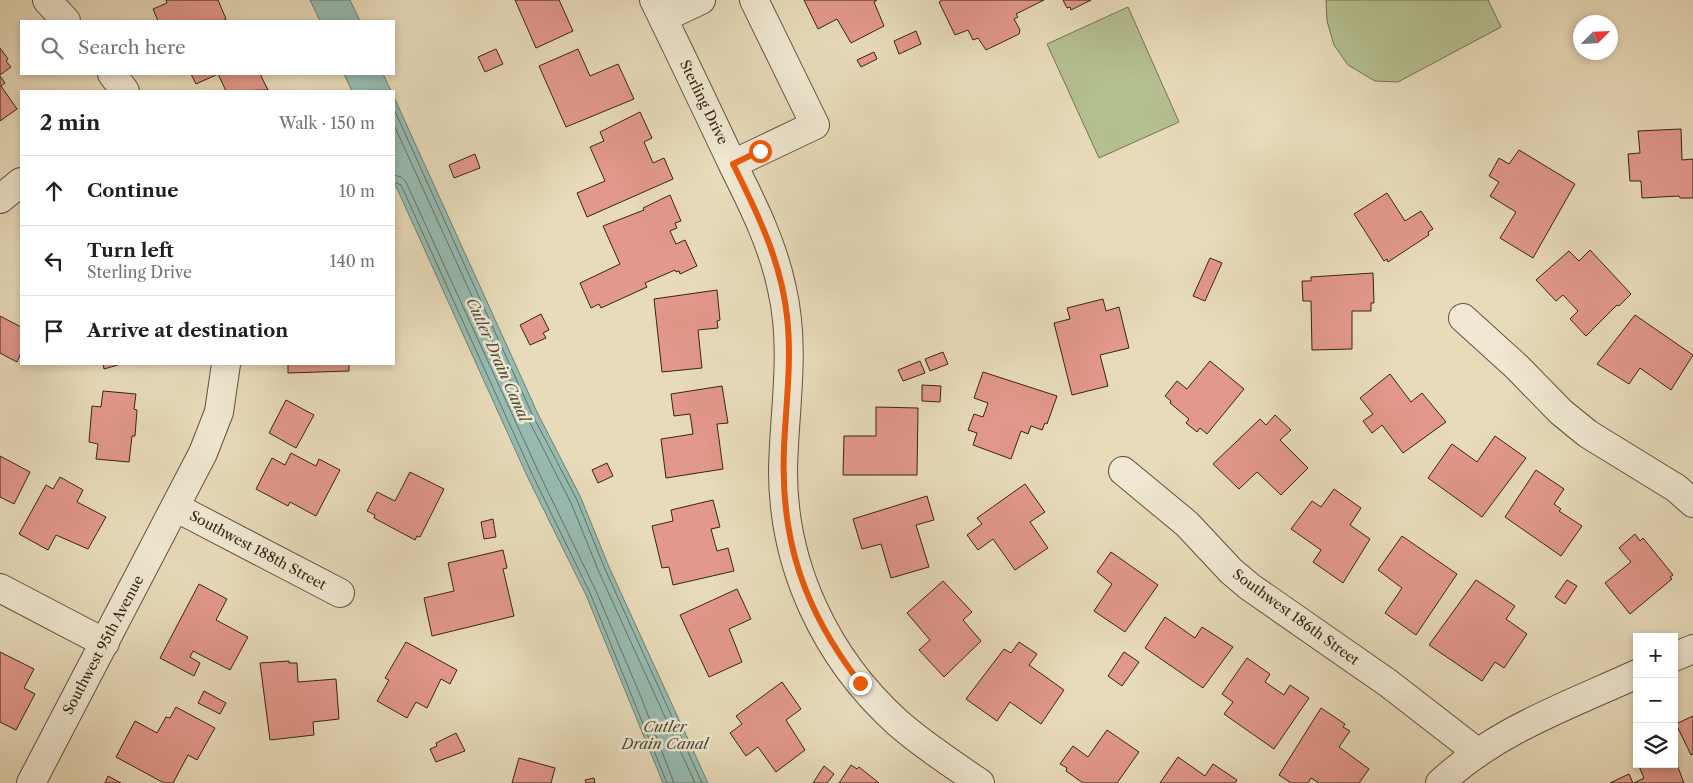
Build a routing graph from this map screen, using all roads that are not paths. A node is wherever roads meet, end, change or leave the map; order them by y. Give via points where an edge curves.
1 (47, 0) edge
2 (701, 0) edge
3 (754, 0) edge
4 (659, 9) edge
5 (65, 20) edge
6 (113, 75) edge
7 (124, 90) edge
8 (733, 164) junction
9 (20, 183) edge
10 (0, 199) edge
11 (1463, 318) dead end
12 (226, 365) edge
13 (1123, 470) dead end
14 (1693, 503) edge
15 (175, 507) junction
16 (0, 588) edge
17 (340, 593) dead end
18 (105, 643) junction
19 (1693, 649) edge
20 (1678, 655) edge
21 (1633, 676) edge
22 (1477, 752) junction
23 (31, 783) edge
24 (980, 783) edge
25 (1440, 783) edge

1 - 5 street
2 - 4 street
3 - 8 street via 815,125
4 - 8 street, Sterling Drive
6 - 7 street
8 - 24 street, Sterling Drive via 758,216 784,297 790,344 784,446 785,501 794,554 811,605 838,654 878,702 918,739
9 - 10 street
11 - 14 street via 1588,434 1676,488
12 - 15 street, Southwest 95th Avenue via 216,420
13 - 22 street, Southwest 186th Street via 1186,524 1250,587 1388,683
15 - 17 street, Southwest 188th Street
15 - 18 street, Southwest 95th Avenue
16 - 18 street
18 - 23 street, Southwest 95th Avenue
19 - 20 street
21 - 22 street via 1517,728
22 - 25 street

